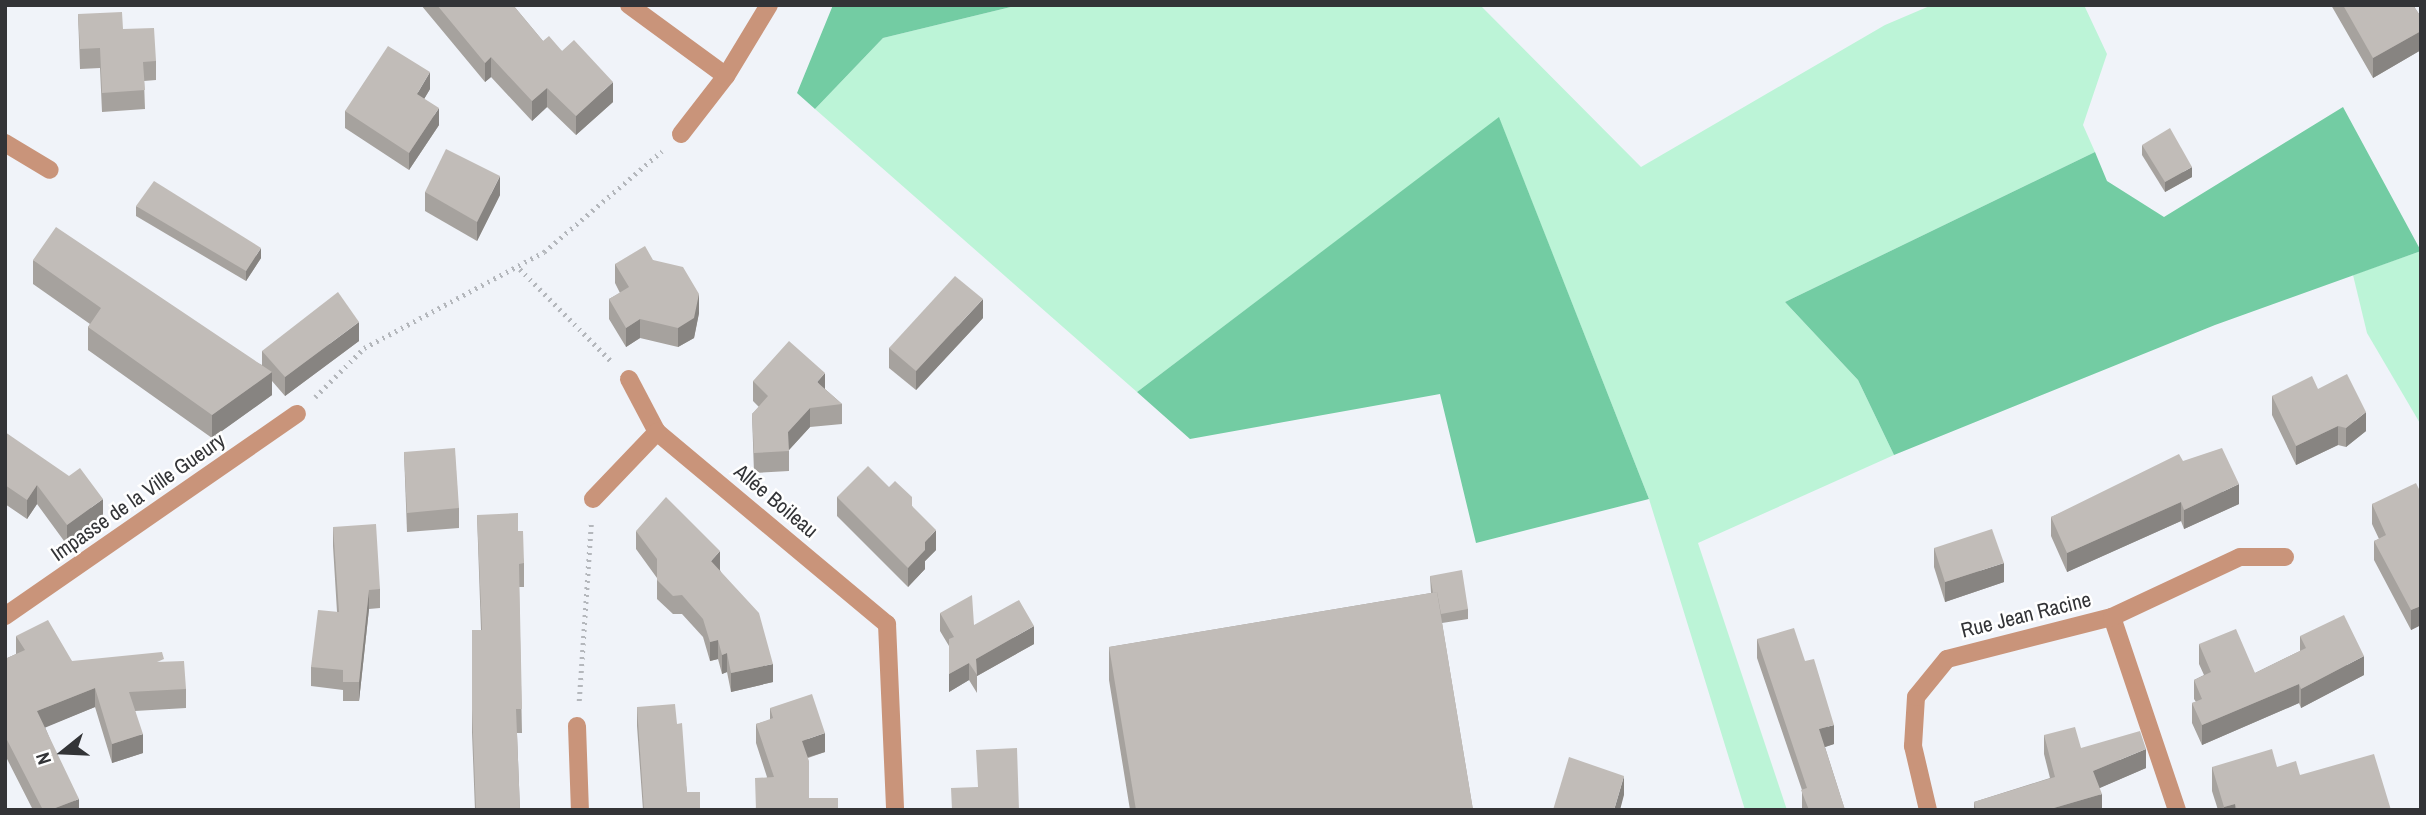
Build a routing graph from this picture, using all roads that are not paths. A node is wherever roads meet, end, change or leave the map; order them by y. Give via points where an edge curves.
1 (629, 5) edge
2 (769, 5) edge
3 (726, 76) junction
4 (681, 134) road end
5 (5, 143) edge
6 (50, 170) dead end
7 (629, 379) road end
8 (296, 414) road end
9 (657, 432) junction
10 (593, 499) road end
11 (2285, 557) dead end
12 (5, 616) edge
13 (2112, 617) junction
14 (577, 726) road end
15 (580, 810) edge
16 (895, 810) edge
17 (1928, 810) edge
18 (2177, 810) edge

1 - 3 street
2 - 3 street
3 - 4 street
5 - 6 street
7 - 9 street, Allée Boileau
8 - 12 street, Impasse de la Ville Gueury
9 - 10 street
9 - 16 street, Allée Boileau via 887,624
11 - 13 street, Rue Jean Racine via 2240,557
13 - 17 street, Rue Jean Racine via 1947,659 1916,697 1913,746
13 - 18 street, Rue Jean Racine
14 - 15 street

